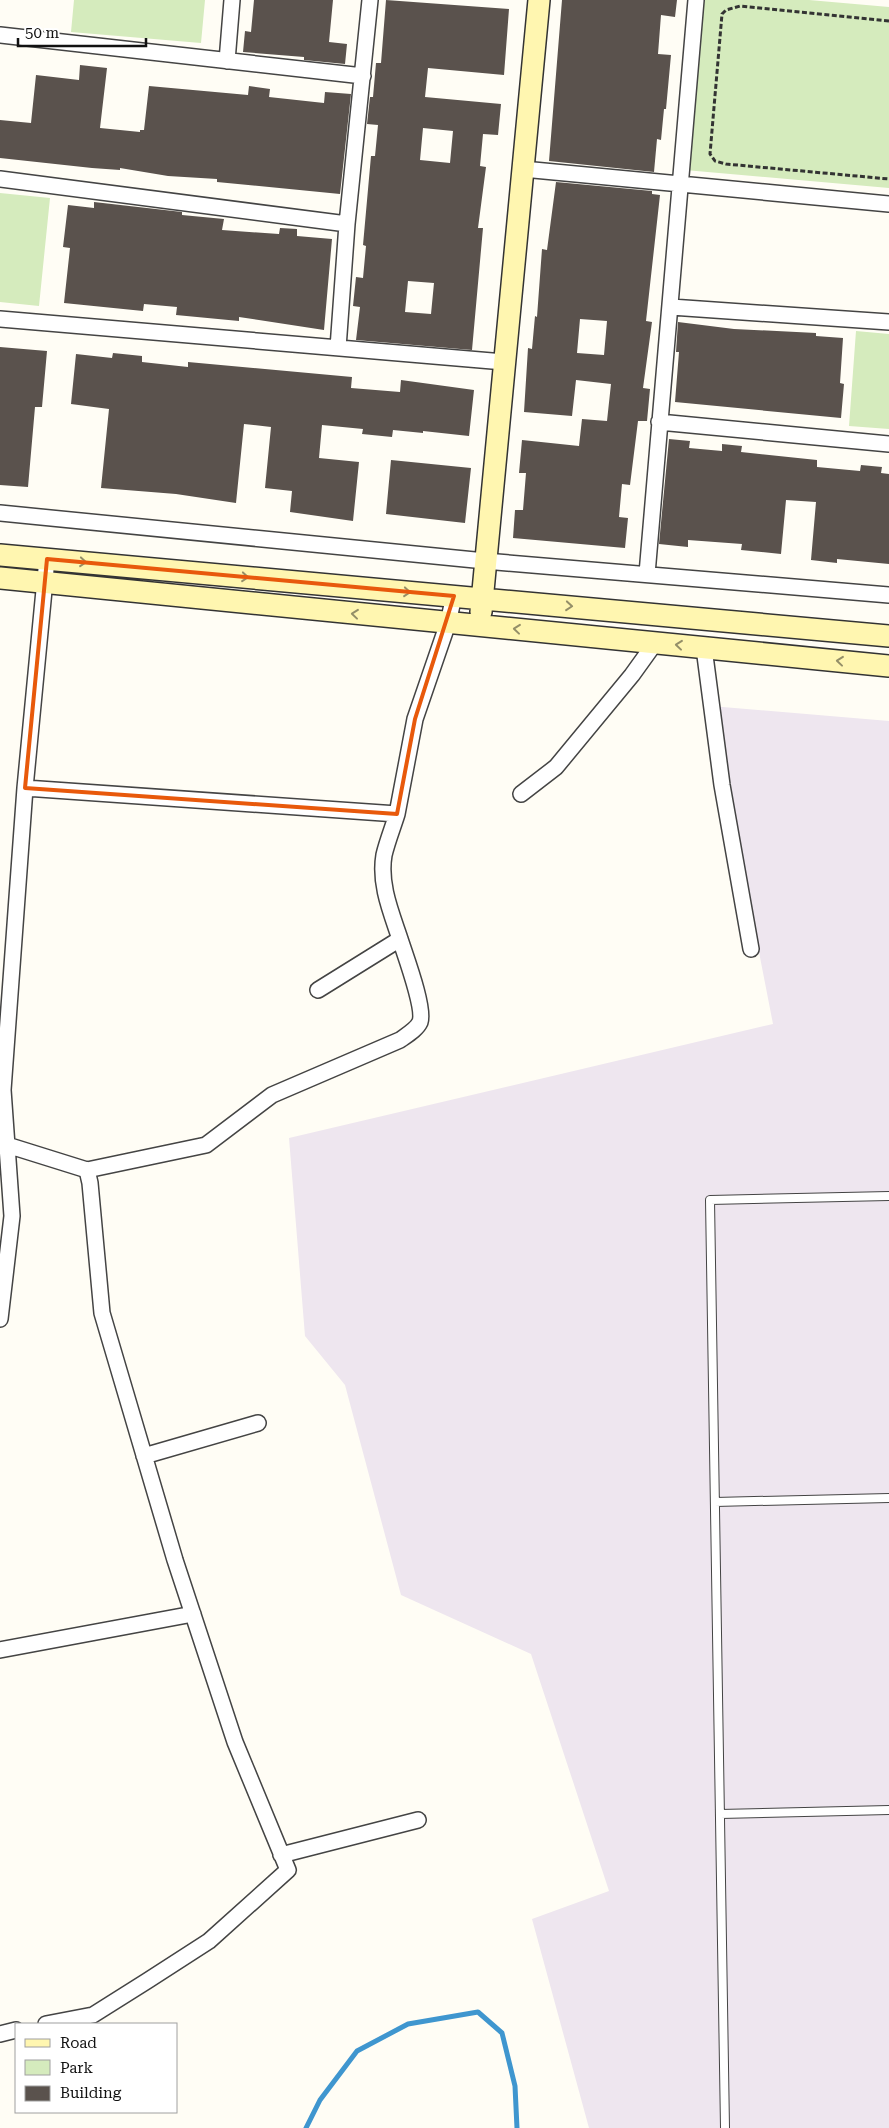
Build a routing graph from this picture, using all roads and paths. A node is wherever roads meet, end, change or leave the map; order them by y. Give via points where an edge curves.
1 (232, 0) edge
2 (370, 0) edge
3 (539, 0) edge
4 (696, 0) edge
5 (889, 20) edge
6 (0, 35) edge
7 (227, 61) junction
8 (363, 76) junction
9 (523, 169) junction
10 (0, 179) edge
11 (889, 179) edge
12 (681, 183) junction
13 (889, 204) edge
14 (347, 224) junction
15 (671, 307) junction
16 (0, 319) edge
17 (889, 322) edge
18 (338, 348) junction
19 (504, 362) junction
20 (659, 422) junction
21 (889, 444) edge
22 (0, 513) edge
23 (0, 555) edge
24 (47, 559) junction
25 (485, 561) junction
26 (647, 574) junction
27 (0, 578) edge
28 (43, 582) junction
29 (889, 595) edge
30 (454, 596) junction
31 (482, 598) junction
32 (448, 623) junction
33 (481, 625) junction
34 (889, 636) edge
35 (655, 643) junction
36 (704, 648) junction
37 (889, 666) edge
38 (25, 788) junction
39 (521, 794) dead end
40 (397, 814) junction
41 (400, 939) junction
42 (751, 949) dead end
43 (6, 969) edge
44 (318, 990) dead end
45 (7, 1144) junction
46 (87, 1170) junction
47 (889, 1196) edge
48 (0, 1319) edge
49 (258, 1423) dead end
50 (144, 1456) junction
51 (889, 1498) edge
52 (715, 1502) junction
53 (193, 1614) junction
54 (0, 1650) edge
55 (889, 1810) edge
56 (720, 1814) junction
57 (418, 1820) dead end
58 (281, 1854) junction
59 (51, 2023) edge
60 (725, 2128) edge

1 - 7 street
2 - 8 street
3 - 9 street
4 - 12 street
5 - 11 path via 740,6 726,10 722,14 710,154 715,161 726,164
6 - 7 street
7 - 8 street
8 - 14 street
9 - 12 street
9 - 19 street
10 - 14 street
12 - 13 street
12 - 15 street
14 - 18 street
15 - 17 street
15 - 20 street
16 - 18 street
18 - 19 street
19 - 25 street
20 - 21 street
20 - 26 street
22 - 25 street
23 - 24 street
24 - 28 street
24 -> 30 street
25 - 26 street
25 - 31 street
26 - 29 street
27 - 28 street
32 -> 28 street
28 - 38 street
30 - 31 street
30 - 32 street
31 - 33 street
31 -> 34 street
32 - 33 street
32 - 40 street via 416,719
35 -> 33 street
36 -> 35 street
35 - 39 street via 556,767
37 -> 36 street
36 - 42 street via 722,785
38 - 40 street
38 - 43 street
40 - 41 street via 384,856 384,878 386,899
41 - 44 street
41 - 46 street via 420,1008 420,1022 413,1031 400,1040 272,1095 206,1145
43 - 45 street via 3,1090
45 - 46 street
45 - 48 street via 12,1216
46 - 50 street via 102,1313
47 - 52 lane via 710,1200
49 - 50 street
50 - 53 street
51 - 52 lane
52 - 56 lane
53 - 54 street
53 - 58 street via 235,1742
55 - 56 lane
56 - 60 lane
57 - 58 street
58 - 59 street via 288,1870 209,1941 93,2015

